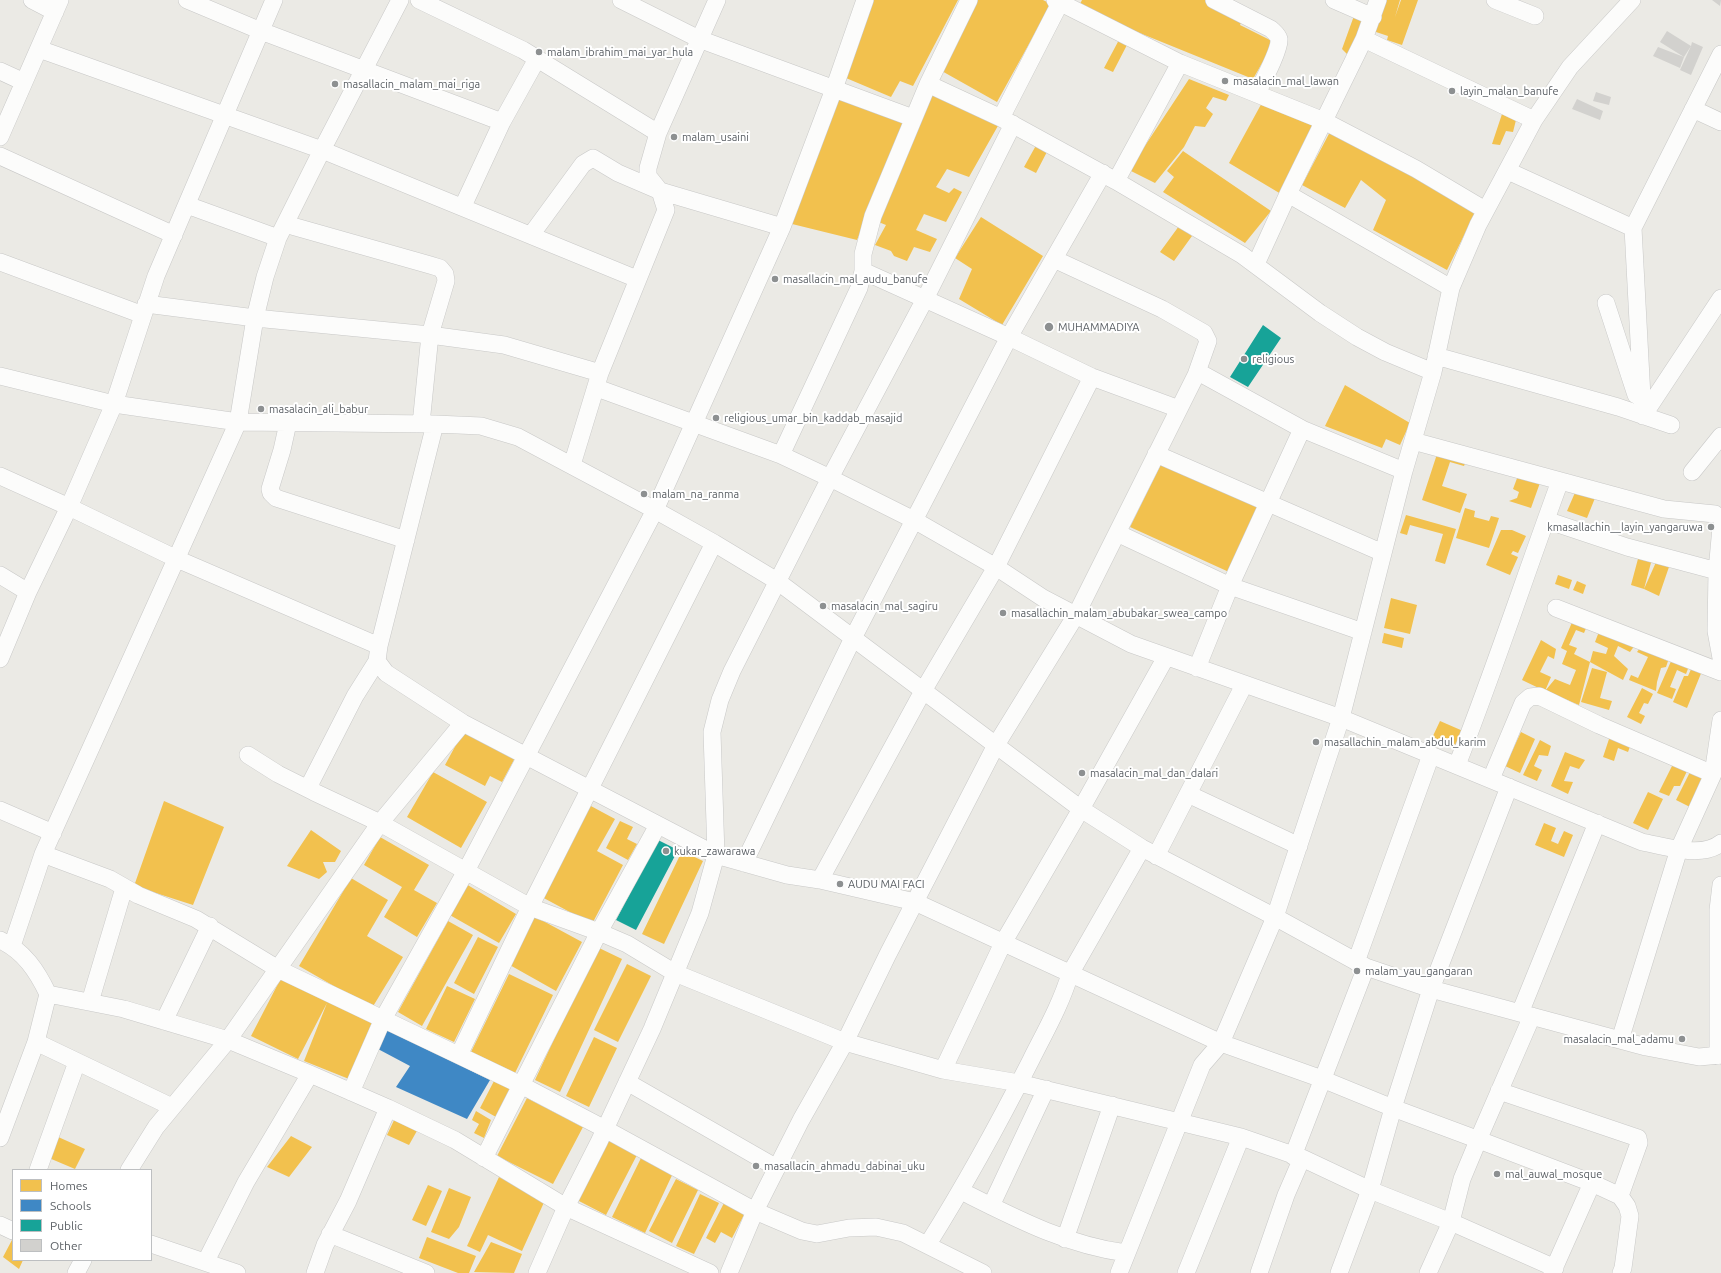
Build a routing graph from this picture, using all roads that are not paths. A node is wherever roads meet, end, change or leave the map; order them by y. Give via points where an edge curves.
1 (32, 0) edge
2 (187, 0) edge
3 (274, 0) edge
4 (400, 0) edge
5 (419, 0) edge
6 (621, 0) edge
7 (717, 0) edge
8 (863, 0) edge
9 (970, 0) edge
10 (1214, 0) edge
11 (1334, 0) edge
12 (1378, 0) edge
13 (1495, 0) edge
14 (1632, 0) edge
15 (1067, 3) edge
16 (58, 6) edge
17 (1535, 16) dead end
18 (1372, 17) junction
19 (261, 31) junction
20 (699, 39) junction
21 (1364, 39) junction
22 (39, 49) junction
23 (1721, 54) edge
24 (537, 59) junction
25 (1180, 64) junction
26 (364, 69) junction
27 (0, 71) edge
28 (24, 82) junction
29 (928, 84) junction
30 (834, 89) junction
31 (1257, 94) junction
32 (1693, 109) junction
33 (225, 116) junction
34 (913, 118) junction
35 (1534, 120) junction
36 (1007, 121) junction
37 (1324, 121) junction
38 (502, 122) junction
39 (1721, 122) edge
40 (658, 133) junction
41 (0, 137) edge
42 (322, 150) junction
43 (0, 156) edge
44 (1508, 170) junction
45 (1110, 177) junction
46 (660, 191) junction
47 (1288, 194) junction
48 (186, 205) junction
49 (463, 206) junction
50 (1485, 210) junction
51 (782, 227) junction
52 (1633, 228) junction
53 (282, 231) junction
54 (174, 235) junction
55 (531, 235) junction
56 (1054, 259) junction
57 (0, 262) edge
58 (1256, 264) junction
59 (863, 271) junction
60 (637, 279) junction
61 (1451, 288) junction
62 (1721, 297) edge
63 (925, 299) junction
64 (1606, 304) dead end
65 (144, 309) junction
66 (255, 318) junction
67 (430, 335) junction
68 (1009, 337) junction
69 (1434, 364) junction
70 (0, 376) edge
71 (1196, 376) junction
72 (1092, 377) junction
73 (599, 380) junction
74 (1658, 385) dead end
75 (114, 404) junction
76 (1179, 410) junction
77 (1644, 416) junction
78 (238, 422) junction
79 (288, 423) junction
80 (695, 423) junction
81 (428, 424) junction
82 (1671, 425) dead end
83 (1302, 430) junction
84 (1721, 436) edge
85 (1413, 441) junction
86 (1156, 454) junction
87 (781, 455) junction
88 (572, 465) junction
89 (1404, 471) junction
90 (1692, 472) dead end
91 (0, 476) edge
92 (830, 478) junction
93 (1560, 481) junction
94 (1268, 503) junction
95 (69, 507) junction
96 (655, 510) junction
97 (914, 520) junction
98 (1546, 520) junction
99 (1718, 520) edge
100 (1117, 533) junction
101 (406, 540) junction
102 (714, 543) junction
103 (1383, 553) junction
104 (176, 559) junction
105 (996, 567) junction
106 (1717, 572) junction
107 (0, 575) edge
108 (777, 581) junction
109 (1230, 586) junction
110 (28, 592) junction
111 (1556, 608) dead end
112 (1076, 615) junction
113 (1363, 632) junction
114 (853, 638) junction
115 (378, 653) junction
116 (1166, 657) junction
117 (1721, 658) edge
118 (0, 659) edge
119 (1197, 668) junction
120 (1721, 672) edge
121 (1244, 685) junction
122 (923, 691) junction
123 (1340, 718) junction
124 (1721, 720) edge
125 (463, 723) junction
126 (996, 745) junction
127 (248, 755) dead end
128 (1431, 755) junction
129 (527, 756) junction
130 (1457, 765) junction
131 (1713, 774) junction
132 (1491, 779) junction
133 (1509, 787) junction
134 (590, 789) junction
135 (314, 792) junction
136 (1188, 794) junction
137 (1081, 809) junction
138 (0, 810) edge
139 (380, 823) junction
140 (1597, 823) junction
141 (658, 825) junction
142 (53, 833) junction
143 (1720, 845) edge
144 (1299, 846) junction
145 (1679, 849) junction
146 (1149, 852) junction
147 (43, 854) junction
148 (716, 855) junction
149 (744, 863) junction
150 (466, 870) junction
151 (820, 880) junction
152 (1721, 885) edge
153 (124, 888) junction
154 (915, 902) junction
155 (530, 907) junction
156 (1275, 918) junction
157 (210, 926) junction
158 (599, 932) junction
159 (6, 943) edge
160 (1003, 943) junction
161 (1720, 946) edge
162 (1361, 965) junction
163 (278, 969) junction
164 (675, 973) junction
165 (1070, 974) junction
166 (1431, 989) junction
167 (48, 994) junction
168 (90, 1002) junction
169 (1526, 1015) junction
170 (384, 1019) junction
171 (164, 1021) junction
172 (228, 1040) junction
173 (1620, 1040) junction
174 (36, 1042) junction
175 (845, 1042) junction
176 (1221, 1043) junction
177 (459, 1055) junction
178 (1719, 1055) edge
179 (77, 1062) junction
180 (943, 1070) junction
181 (310, 1074) junction
182 (1322, 1079) junction
183 (627, 1082) junction
184 (1019, 1082) junction
185 (521, 1085) junction
186 (1046, 1089) junction
187 (1499, 1091) junction
188 (351, 1092) junction
189 (1112, 1105) junction
190 (172, 1107) junction
191 (388, 1108) junction
192 (1393, 1108) junction
193 (1180, 1122) junction
194 (605, 1129) junction
195 (1241, 1137) junction
196 (0, 1138) edge
197 (1479, 1140) junction
198 (1298, 1157) junction
199 (484, 1158) junction
200 (777, 1168) junction
201 (38, 1169) edge
202 (130, 1169) edge
203 (1592, 1183) junction
204 (1370, 1190) junction
205 (961, 1191) junction
206 (1620, 1196) junction
207 (991, 1206) junction
208 (566, 1207) junction
209 (755, 1212) junction
210 (1451, 1222) junction
211 (0, 1225) edge
212 (12, 1231) edge
213 (330, 1234) junction
214 (1065, 1238) junction
215 (152, 1244) edge
216 (928, 1244) junction
217 (1126, 1253) junction
218 (82, 1261) edge
219 (206, 1261) junction
220 (1553, 1271) edge
221 (76, 1273) edge
222 (237, 1273) edge
223 (316, 1273) edge
224 (426, 1273) edge
225 (537, 1273) edge
226 (710, 1273) edge
227 (729, 1273) edge
228 (983, 1273) edge
229 (1119, 1273) edge
230 (1186, 1273) edge
231 (1259, 1273) edge
232 (1338, 1273) edge
233 (1428, 1273) edge
234 (1621, 1273) edge

1 - 16 street
2 - 19 street
3 - 19 street
4 - 26 street
5 - 24 street
6 - 20 street
7 - 20 street
8 - 30 street
9 - 29 street
10 - 31 street via 1271,29 1279,39
11 - 18 street
12 - 18 street
13 - 17 street
14 - 35 street via 1570,67
15 - 25 street
15 - 36 street
16 - 22 street
18 - 21 street
19 - 26 street
19 - 33 street
20 - 30 street
20 - 40 street
21 - 35 street
21 - 37 street
22 - 28 street
22 - 33 street
23 - 32 street
24 - 38 street
24 - 40 street
25 - 31 street
25 - 45 street
26 - 38 street
26 - 42 street
27 - 28 street
28 - 41 street
29 - 34 street
29 - 36 street
30 - 34 street
30 - 51 street
31 - 37 street
32 - 39 street
32 - 52 street
33 - 42 street
33 - 48 street
34 - 59 street via 873,216 863,254
35 - 44 street
36 - 45 street
36 - 63 street
37 - 47 street
37 - 50 street via 1416,169
38 - 49 street
40 - 46 street via 648,176
42 - 49 street
42 - 53 street
43 - 54 street
44 - 50 street
44 - 52 street
45 - 56 street
45 - 58 street
46 - 51 street
46 - 55 street via 618,174 593,158 583,164
46 - 60 street via 666,210
47 - 58 street
47 - 61 street
48 - 53 street
48 - 54 street
49 - 55 street
50 - 61 street
51 - 80 street
52 - 77 street
53 - 66 street via 265,277
53 - 67 street via 440,268 445,274 446,281
54 - 65 street
55 - 60 street
56 - 68 street
56 - 71 street via 1162,309 1204,333 1208,341
57 - 65 street
58 - 69 street via 1320,313 1357,337 1385,352
59 - 63 street
59 - 87 street via 859,288
60 - 73 street
61 - 69 street
62 - 74 street
62 - 77 street
63 - 68 street
63 - 92 street
64 - 77 street
65 - 66 street
65 - 75 street
66 - 67 street
66 - 78 street
67 - 73 street via 504,345
67 - 81 street
68 - 72 street
68 - 97 street
69 - 77 street via 1618,407
69 - 85 street
70 - 75 street
71 - 76 street
71 - 83 street via 1202,374
72 - 76 street
72 - 105 street
73 - 80 street
73 - 88 street
75 - 78 street
75 - 95 street
76 - 86 street
77 - 82 street
78 - 79 street
78 - 104 street
79 - 81 street
79 - 101 street via 270,488 276,498
80 - 87 street
80 - 96 street
81 - 88 street via 481,426 510,435
81 - 101 street
83 - 89 street
83 - 94 street
84 - 90 street
85 - 89 street
85 - 93 street
86 - 94 street
86 - 100 street
87 - 92 street
88 - 96 street
89 - 103 street
91 - 95 street
92 - 97 street
92 - 108 street
93 - 98 street
93 - 99 street via 1664,509
94 - 103 street
94 - 109 street
95 - 104 street
95 - 110 street
96 - 102 street
96 - 129 street
97 - 105 street
97 - 114 street
98 - 106 street via 1627,547
98 - 130 street via 1481,705
99 - 106 street
100 - 109 street
100 - 112 street
101 - 115 street
102 - 108 street
102 - 134 street
103 - 113 street
104 - 115 street
104 - 142 street
105 - 112 street
105 - 122 street
106 - 117 street via 1716,631
107 - 110 street
108 - 114 street
108 - 148 street via 732,671 720,700 712,732
109 - 113 street
109 - 119 street
110 - 118 street
111 - 120 street
112 - 116 street via 1131,644
112 - 126 street
113 - 123 street
114 - 122 street
114 - 149 street
115 - 125 street via 386,673
115 - 135 street via 311,782
116 - 119 street
116 - 137 street
119 - 121 street
121 - 123 street
121 - 136 street
122 - 126 street
122 - 151 street
123 - 128 street
123 - 144 street
124 - 131 street
125 - 129 street
125 - 139 street
126 - 137 street
126 - 154 street
127 - 135 street
128 - 130 street
128 - 162 street
129 - 134 street
129 - 150 street
130 - 132 street
131 - 132 street via 1539,696 1530,697 1523,703
131 - 145 street
132 - 133 street
133 - 140 street
133 - 166 street
134 - 141 street
134 - 155 street
135 - 139 street
136 - 144 street
136 - 146 street
137 - 146 street
137 - 160 street
138 - 142 street
139 - 150 street
139 - 163 street
140 - 145 street via 1642,842
140 - 169 street
141 - 148 street
141 - 158 street
142 - 147 street
143 - 145 street via 1693,852
144 - 156 street
145 - 173 street
146 - 156 street
146 - 165 street
147 - 153 street via 110,879
147 - 159 street
148 - 149 street
148 - 164 street via 700,913
149 - 151 street via 787,875
150 - 155 street
150 - 170 street
151 - 154 street
152 - 161 street
153 - 157 street
153 - 168 street
154 - 160 street
154 - 175 street
155 - 158 street
155 - 177 street
156 - 162 street
156 - 176 street
157 - 163 street
157 - 171 street
158 - 164 street via 627,944
158 - 185 street
159 - 167 street via 37,973
160 - 165 street
160 - 180 street
161 - 178 street
162 - 166 street
162 - 182 street
163 - 170 street
163 - 172 street
164 - 175 street
164 - 183 street
165 - 176 street
165 - 184 street via 1064,992
166 - 169 street
166 - 192 street
167 - 168 street
167 - 174 street
168 - 171 street
169 - 173 street
169 - 187 street
170 - 177 street
170 - 188 street
171 - 172 street
172 - 181 street
172 - 190 street
173 - 178 street via 1699,1057
174 - 179 street
174 - 196 street
175 - 180 street
175 - 200 street
176 - 182 street
176 - 193 street via 1202,1066
177 - 185 street
179 - 190 street
179 - 201 street
180 - 184 street
181 - 188 street
181 - 219 street via 246,1182
182 - 192 street
182 - 198 street
183 - 194 street
183 - 200 street
184 - 186 street
184 - 205 street
185 - 194 street
185 - 199 street
186 - 189 street
186 - 207 street
187 - 197 street
187 - 206 street via 1638,1138 1639,1143
188 - 191 street
189 - 193 street
189 - 214 street
190 - 202 street
191 - 199 street via 455,1140
191 - 213 street via 348,1201
192 - 197 street
192 - 204 street
193 - 195 street
193 - 217 street
194 - 208 street
194 - 209 street
195 - 198 street
195 - 230 street
197 - 203 street
197 - 210 street via 1462,1179
198 - 204 street
198 - 231 street
199 - 208 street
200 - 209 street
203 - 206 street
203 - 220 street
204 - 210 street
204 - 232 street
205 - 207 street
205 - 216 street
206 - 234 street via 1630,1216
207 - 214 street via 1030,1226
208 - 225 street
208 - 226 street
209 - 216 street via 802,1231 817,1234 849,1228 876,1227 903,1233
209 - 227 street
210 - 220 street
210 - 233 street
211 - 212 street
213 - 223 street
213 - 224 street
214 - 217 street via 1102,1250
215 - 219 street
216 - 228 street
217 - 229 street
218 - 221 street
219 - 222 street

